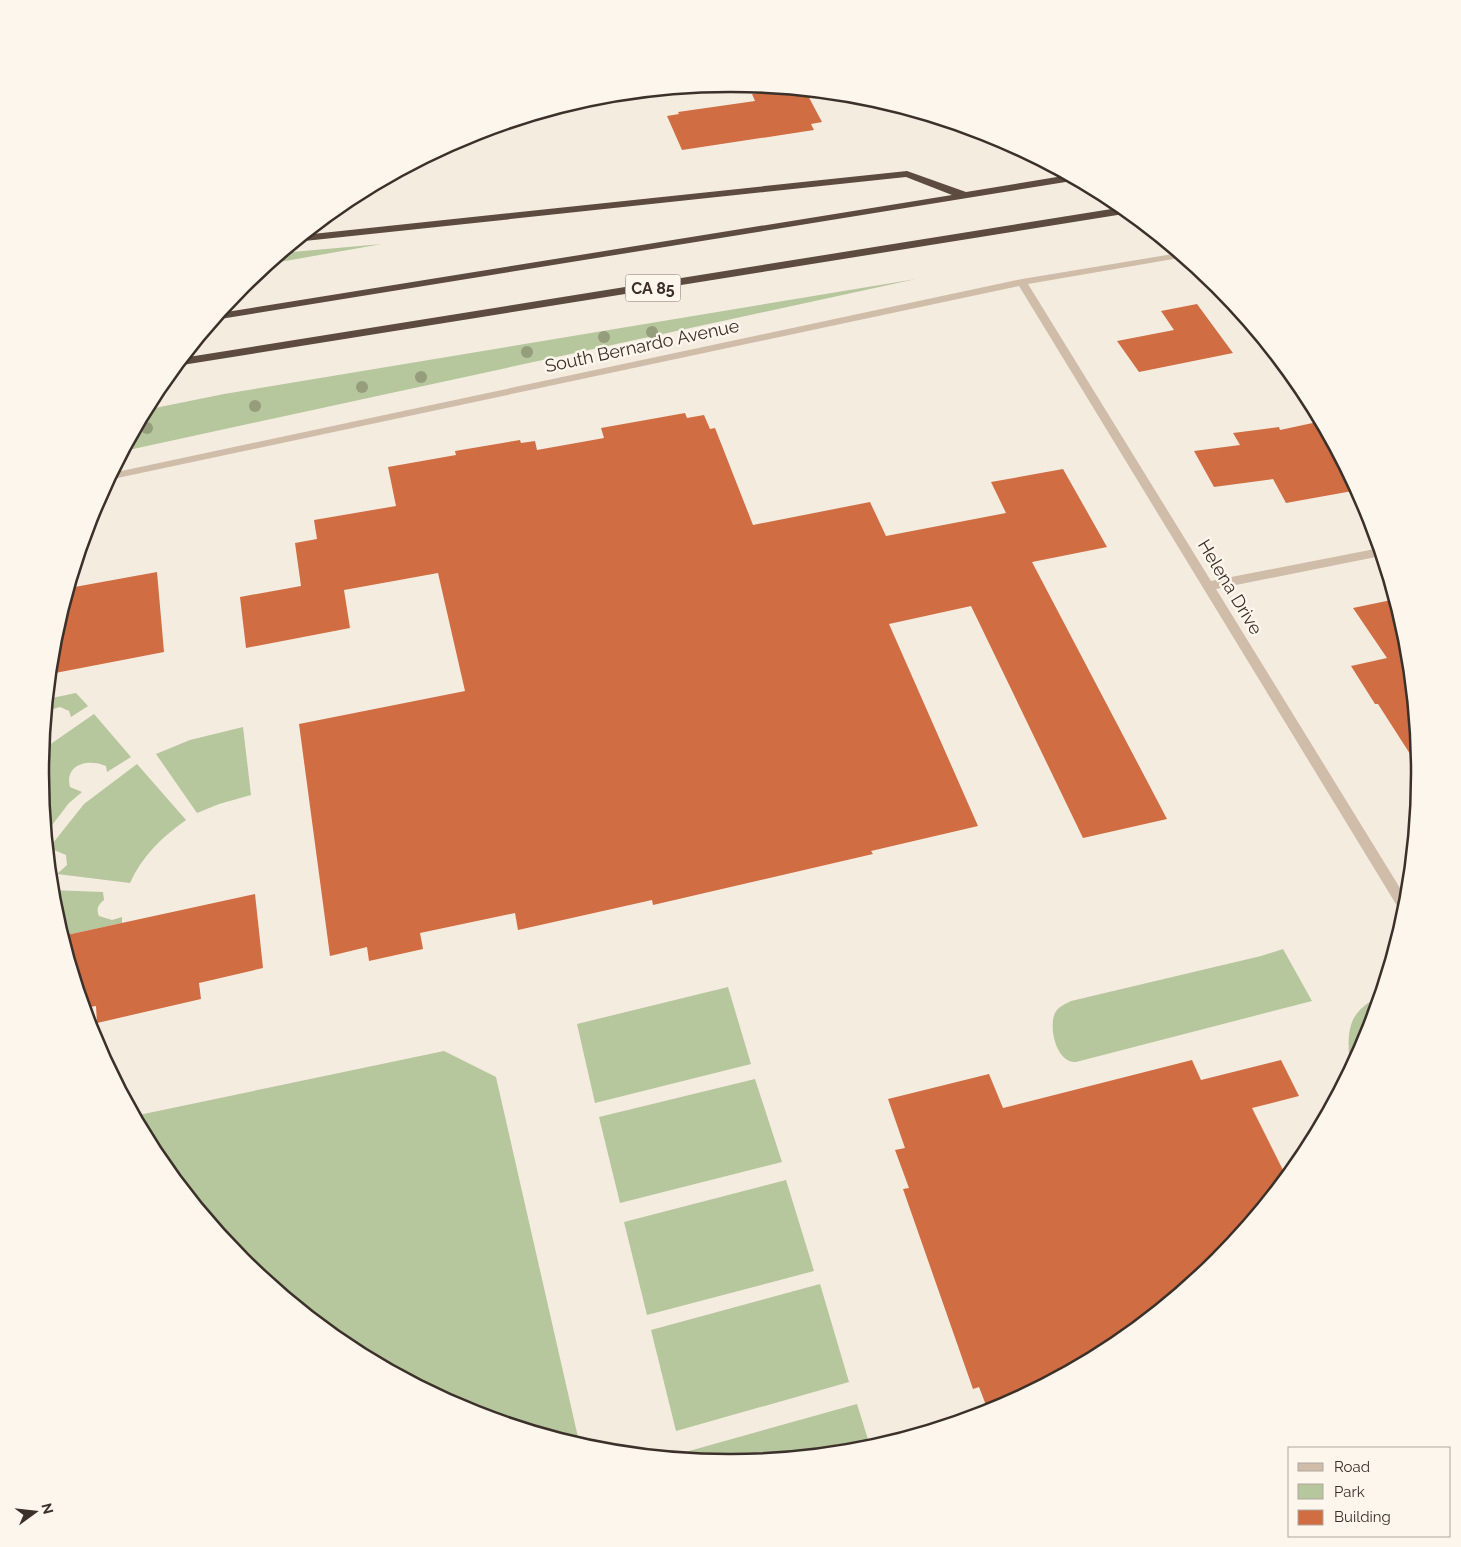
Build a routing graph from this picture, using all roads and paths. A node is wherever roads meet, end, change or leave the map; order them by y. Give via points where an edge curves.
1 (1065, 180) edge
2 (965, 196) junction
3 (1116, 212) edge
4 (309, 238) edge
5 (1174, 256) edge
6 (1022, 282) junction
7 (226, 315) edge
8 (188, 361) edge
9 (117, 476) edge
10 (1376, 553) edge
11 (1209, 586) junction
12 (1400, 899) edge

1 - 2 highway, CA 85
2 - 4 highway via 906,174
2 - 7 highway, CA 85
3 - 8 highway, CA 85
5 - 6 street, South Bernardo Avenue
6 - 9 street, South Bernardo Avenue
6 - 11 street, Helena Drive
10 - 11 street
11 - 12 street, Helena Drive

